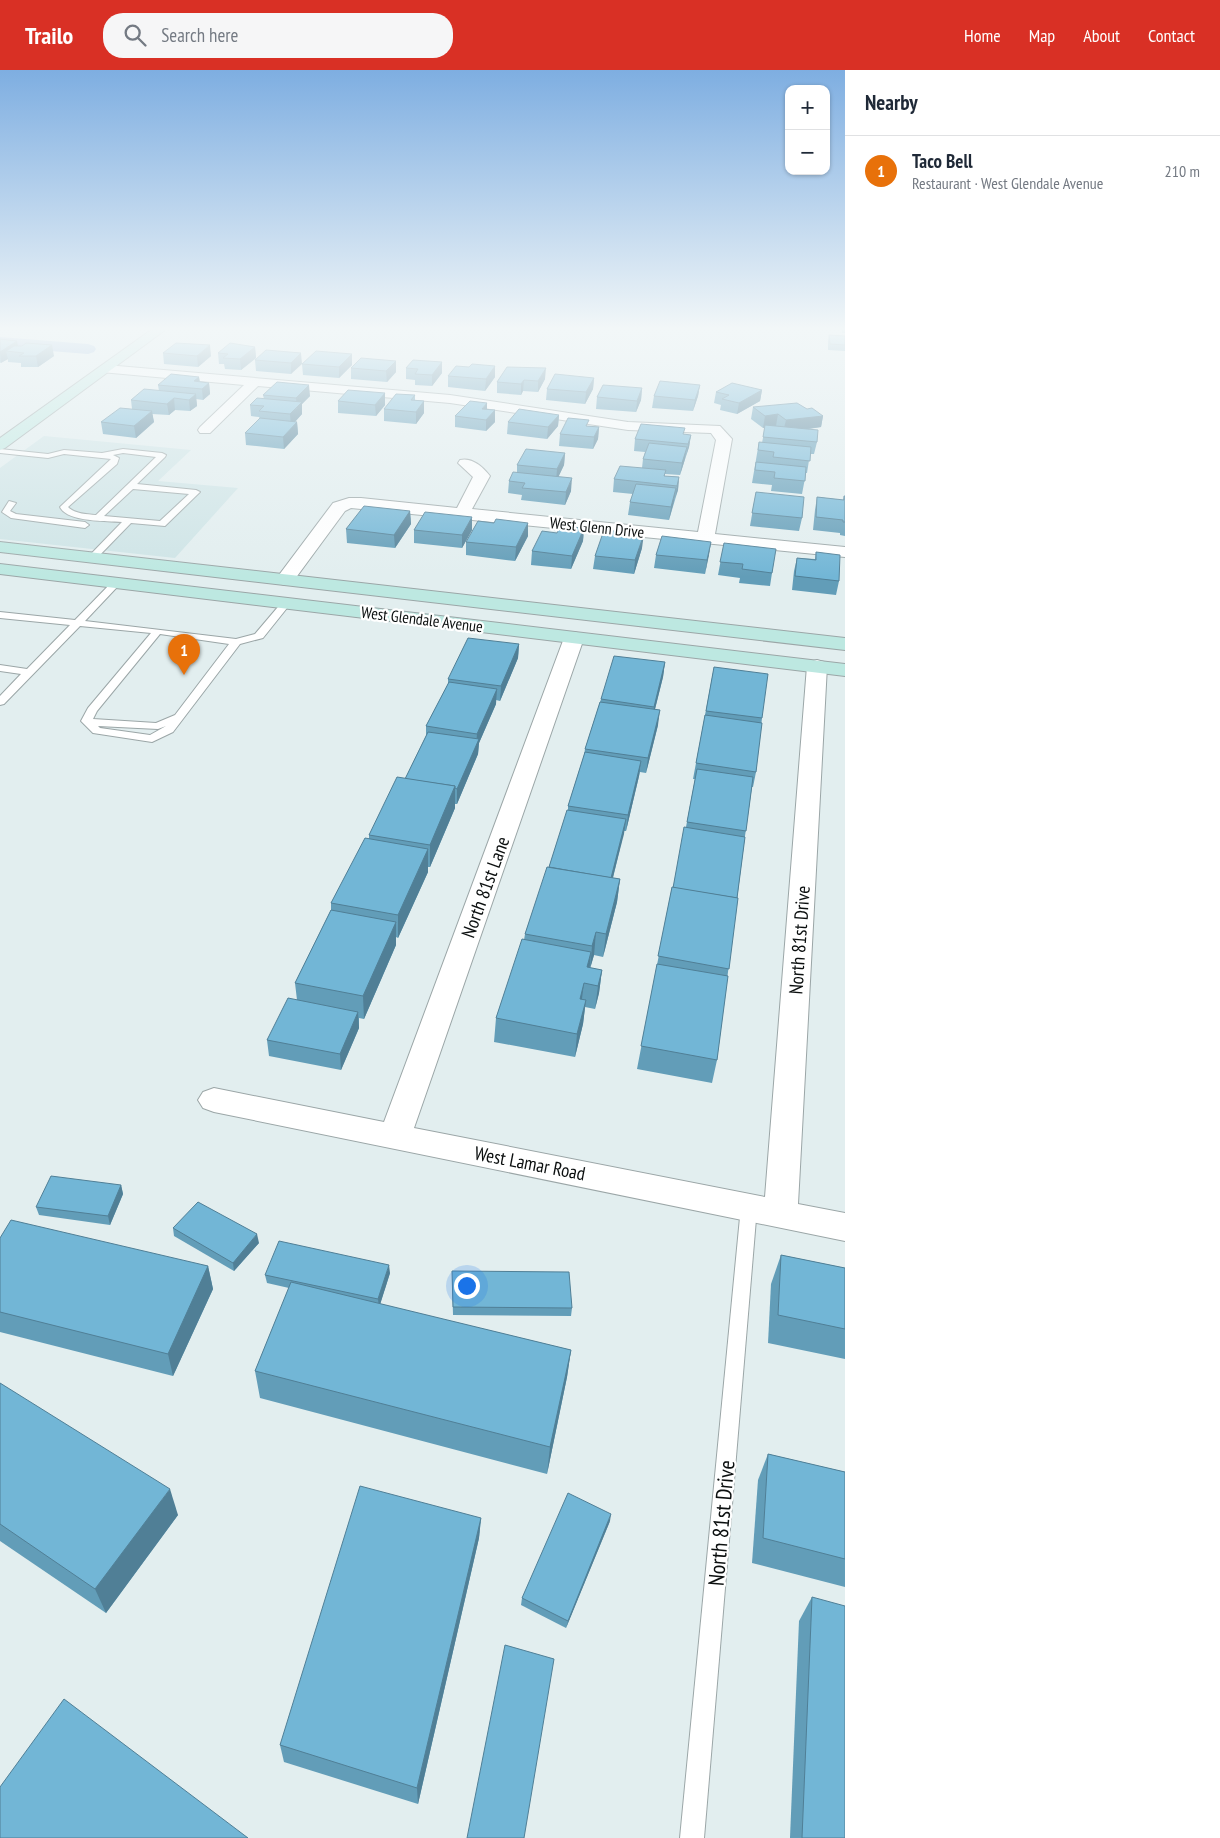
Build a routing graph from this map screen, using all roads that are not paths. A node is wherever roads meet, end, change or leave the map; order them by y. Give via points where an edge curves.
1 (46, 413) edge
2 (223, 413) edge
3 (542, 413) edge
4 (205, 430) dead end
5 (0, 446) edge
6 (0, 451) edge
7 (73, 453) junction
8 (102, 455) junction
9 (62, 462) dead end
10 (466, 462) dead end
11 (131, 486) junction
12 (12, 503) dead end
13 (462, 513) junction
14 (97, 518) junction
15 (128, 521) junction
16 (121, 529) junction
17 (706, 538) junction
18 (0, 547) edge
19 (845, 552) edge
20 (93, 558) junction
21 (0, 569) edge
22 (285, 579) junction
23 (116, 583) junction
24 (470, 601) junction
25 (281, 603) junction
26 (0, 614) edge
27 (29, 618) junction
28 (77, 624) junction
29 (19, 627) dead end
30 (158, 631) junction
31 (574, 638) junction
32 (236, 642) junction
33 (845, 644) edge
34 (817, 666) junction
35 (0, 668) edge
36 (845, 670) edge
37 (30, 672) junction
38 (0, 702) edge
39 (86, 721) joint
40 (214, 1100) dead end
41 (395, 1136) junction
42 (749, 1207) junction
43 (780, 1214) junction
44 (845, 1227) edge
45 (692, 1838) edge

1 - 5 main road
2 - 4 street
3 - 17 street via 628,426 715,429 724,439
6 - 7 lane via 48,456
7 - 8 lane
7 - 9 lane
8 - 11 lane via 123,451 162,455
8 - 14 lane via 114,458 114,462 64,507 74,515
10 - 13 street via 482,476
11 - 14 lane
11 - 15 lane via 196,492 162,524
12 - 16 lane via 6,512 14,516
13 - 17 street, West Glenn Drive
13 - 22 street, West Glenn Drive via 349,503 339,507
14 - 15 lane
15 - 16 lane
16 - 20 lane
17 - 19 street, West Glenn Drive
18 - 20 main road, West Glendale Avenue
20 - 22 main road, West Glendale Avenue
21 - 23 main road, West Glendale Avenue
22 - 24 main road, West Glendale Avenue
23 - 25 main road, West Glendale Avenue
23 - 28 lane
24 - 25 main road via 400,603 294,592 287,593
24 - 33 main road, West Glendale Avenue
25 - 31 main road, West Glendale Avenue
25 - 32 lane via 259,636
26 - 27 lane
27 - 28 lane
27 - 29 lane
28 - 30 lane
28 - 37 lane
30 - 32 lane
30 - 39 lane
31 - 34 main road, West Glendale Avenue
31 - 41 street, North 81st Lane
32 - 39 lane via 182,714 158,726
34 - 36 main road, West Glendale Avenue
34 - 43 street, North 81st Drive
35 - 37 lane
37 - 38 lane
40 - 41 street, West Lamar Road
41 - 42 street, West Lamar Road
42 - 43 street, West Lamar Road
42 - 45 lane, North 81st Drive
43 - 44 street, West Lamar Road

